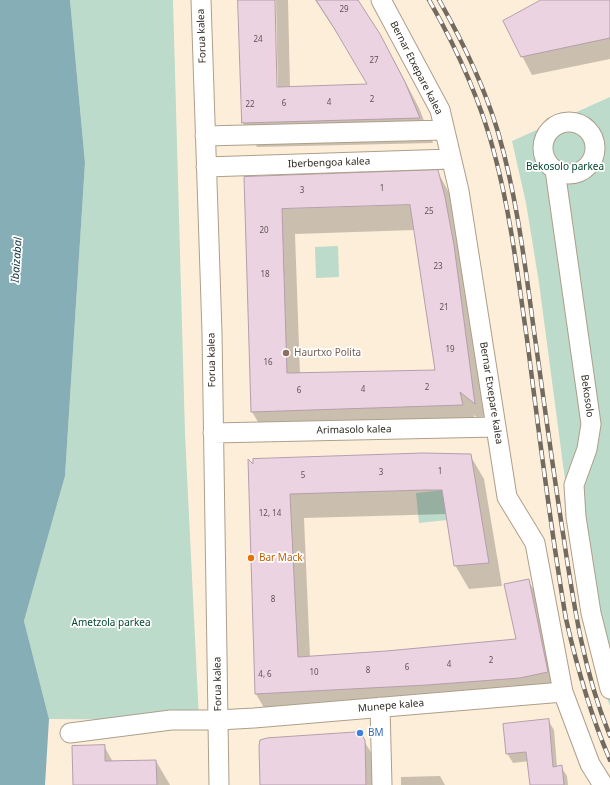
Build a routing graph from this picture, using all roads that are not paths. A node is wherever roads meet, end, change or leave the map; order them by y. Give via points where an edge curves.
1 (201, 0) edge
2 (381, 0) edge
3 (444, 130) junction
4 (205, 136) junction
5 (452, 159) junction
6 (206, 167) junction
7 (555, 170) dead end
8 (496, 427) junction
9 (213, 433) junction
10 (610, 689) edge
11 (563, 692) junction
12 (380, 707) junction
13 (218, 720) junction
14 (70, 732) dead end
15 (219, 785) edge
16 (382, 785) edge
17 (603, 785) edge

1 - 4 street, Forua kalea
2 - 3 street, Bernar Etxepare kalea via 440,110
3 - 4 street
3 - 5 street, Bernar Etxepare kalea
4 - 6 street, Forua kalea
5 - 6 street, Iberbengoa kalea
5 - 8 street, Bernar Etxepare kalea
6 - 9 street, Forua kalea
7 - 10 street, Bekosolo via 591,424 587,449 574,485 576,517 591,613
8 - 9 street, Arimasolo kalea
8 - 11 street, Bernar Etxepare kalea via 507,497 535,543
9 - 13 street, Forua kalea
11 - 12 street, Munepe kalea
11 - 17 street, Bernar Etxepare kalea via 590,764
12 - 13 street, Munepe kalea
12 - 16 street
13 - 14 street, Forua kalea via 171,720
13 - 15 street, Forua kalea

